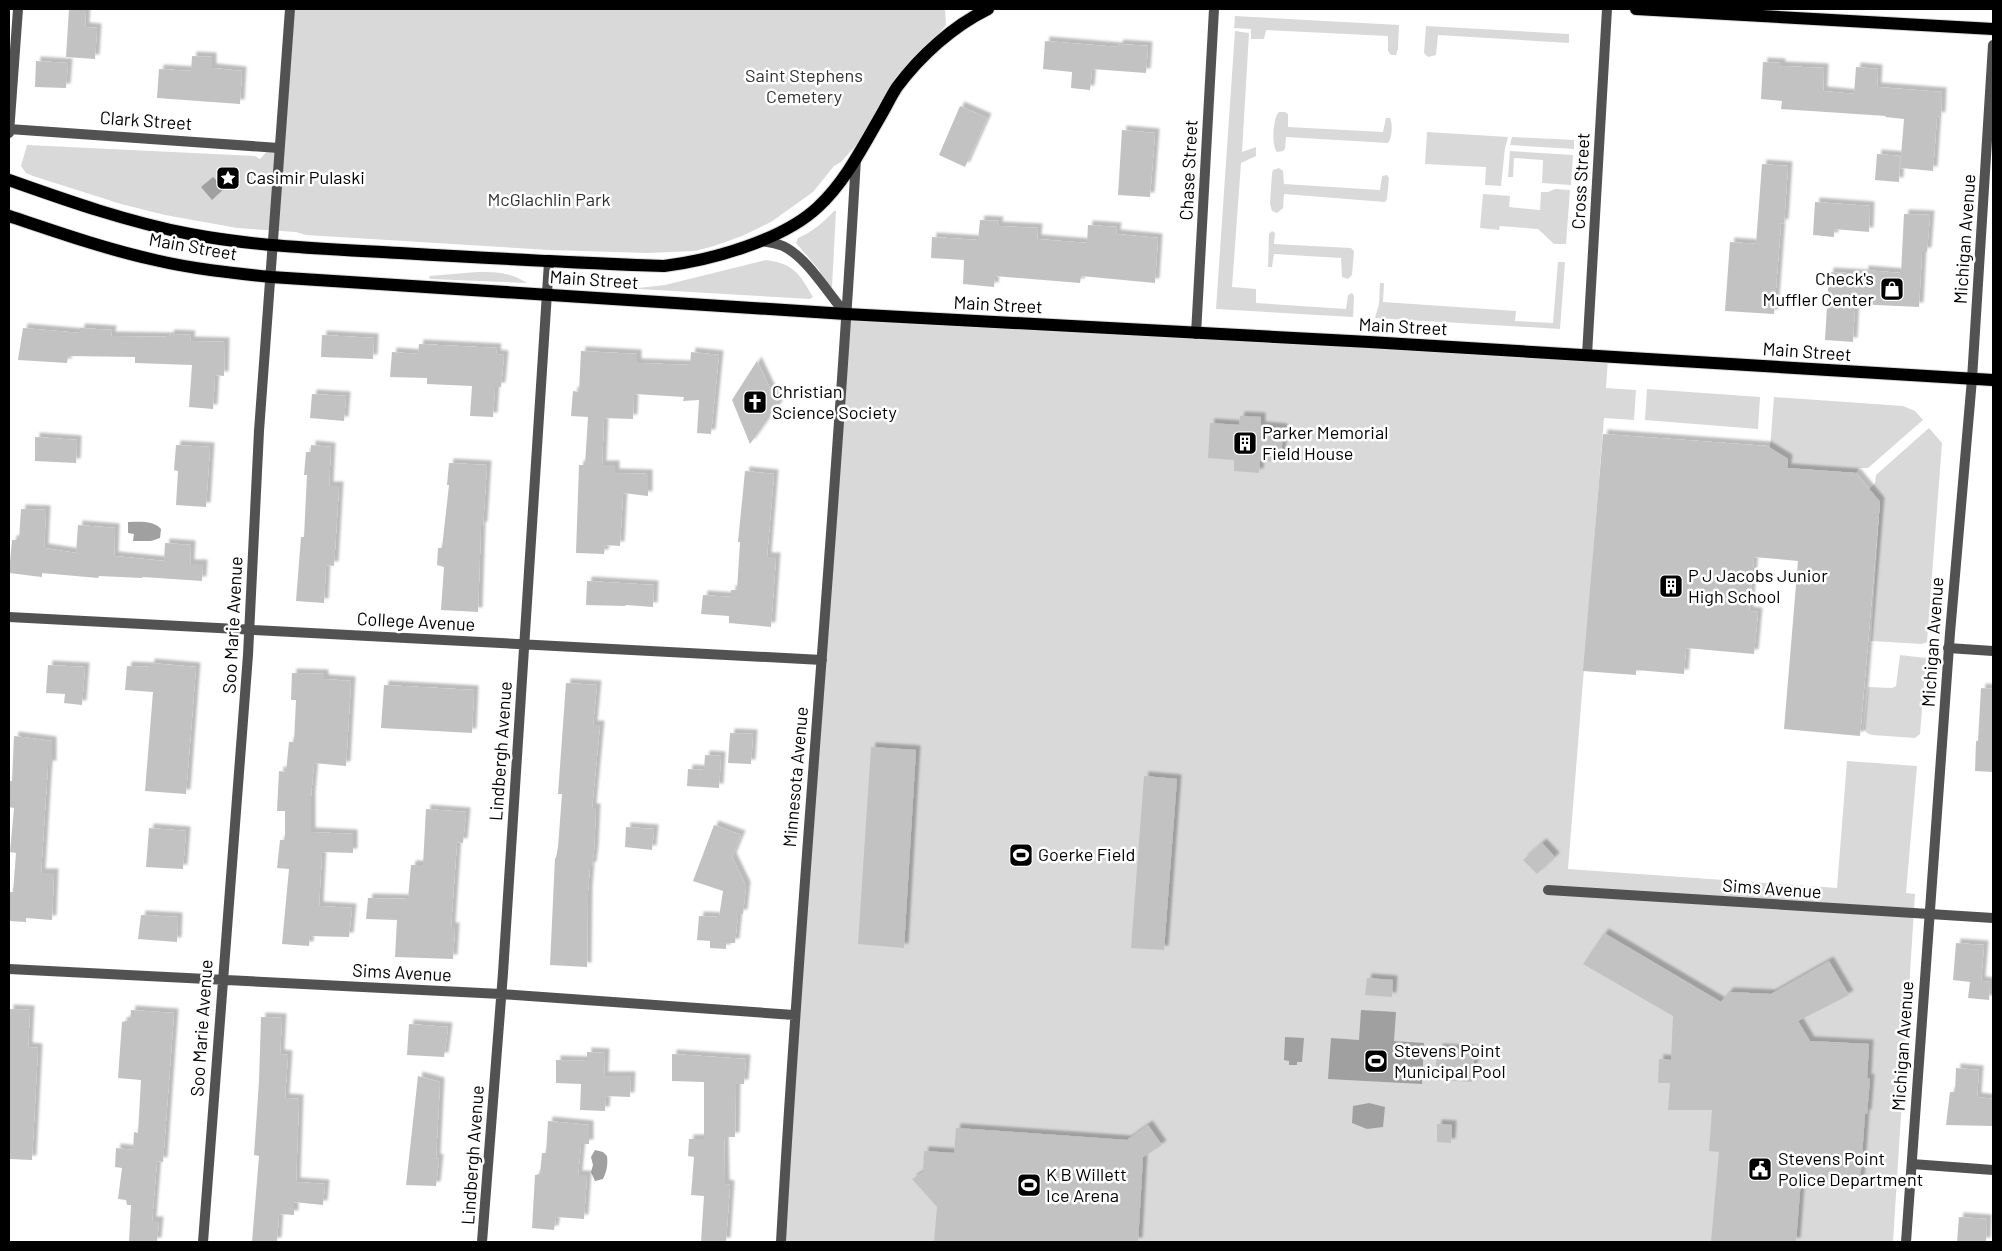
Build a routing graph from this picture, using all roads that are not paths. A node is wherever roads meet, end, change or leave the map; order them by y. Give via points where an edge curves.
1 (18, 9) edge
2 (290, 9) edge
3 (988, 9) edge
4 (1214, 9) edge
5 (1607, 9) edge
6 (1636, 9) edge
7 (968, 13) edge
8 (1993, 29) edge
9 (1993, 45) edge
10 (9, 131) edge
11 (279, 148) junction
12 (856, 157) junction
13 (9, 180) edge
14 (9, 216) edge
15 (759, 240) junction
16 (274, 246) junction
17 (549, 262) junction
18 (271, 277) junction
19 (546, 294) junction
20 (846, 314) junction
21 (1196, 334) junction
22 (1586, 355) junction
23 (1972, 379) junction
24 (1993, 380) edge
25 (9, 617) edge
26 (250, 630) junction
27 (524, 644) junction
28 (1948, 648) junction
29 (1993, 651) edge
30 (822, 660) junction
31 (1548, 890) dead end
32 (1929, 914) junction
33 (1993, 918) edge
34 (9, 969) edge
35 (222, 981) junction
36 (501, 994) junction
37 (794, 1015) junction
38 (1912, 1164) junction
39 (1993, 1170) edge
40 (203, 1242) edge
41 (482, 1242) edge
42 (781, 1242) edge
43 (1906, 1242) edge

1 - 10 street
2 - 11 street, Soo Marie Avenue
3 - 7 main road
4 - 21 street, Chase Street
5 - 22 street, Cross Street
6 - 8 main road
7 - 12 main road via 897,88
9 - 23 street, Michigan Avenue
10 - 11 street, Clark Street
11 - 16 street, Soo Marie Avenue
12 - 15 main road via 834,190 817,208 796,223
12 - 20 street, Minnesota Avenue
13 - 16 main road via 159,227
14 - 18 main road, Main Street via 154,260 204,270
15 - 17 main road via 706,259 664,266
15 - 20 street via 782,246 795,254
16 - 17 main road
16 - 18 street, Soo Marie Avenue
17 - 19 street, Lindbergh Avenue
18 - 19 main road, Main Street
18 - 26 street, Soo Marie Avenue via 259,431
19 - 20 main road, Main Street
19 - 27 street, Lindbergh Avenue
20 - 21 main road, Main Street
20 - 30 street, Minnesota Avenue
21 - 22 main road, Main Street
22 - 23 main road, Main Street
23 - 24 main road, Main Street
23 - 28 street, Michigan Avenue
25 - 26 street, College Avenue
26 - 27 street, College Avenue
26 - 35 street, Soo Marie Avenue
27 - 30 street, College Avenue
27 - 36 street, Lindbergh Avenue
28 - 29 street
28 - 32 street, Michigan Avenue
30 - 37 street, Minnesota Avenue
31 - 32 street, Sims Avenue
32 - 33 street, Sims Avenue
32 - 38 street, Michigan Avenue
34 - 35 street, Sims Avenue
35 - 36 street, Sims Avenue
35 - 40 street, Soo Marie Avenue
36 - 37 street, Sims Avenue
36 - 41 street, Lindbergh Avenue
37 - 42 street, Minnesota Avenue
38 - 39 street
38 - 43 street, Michigan Avenue

